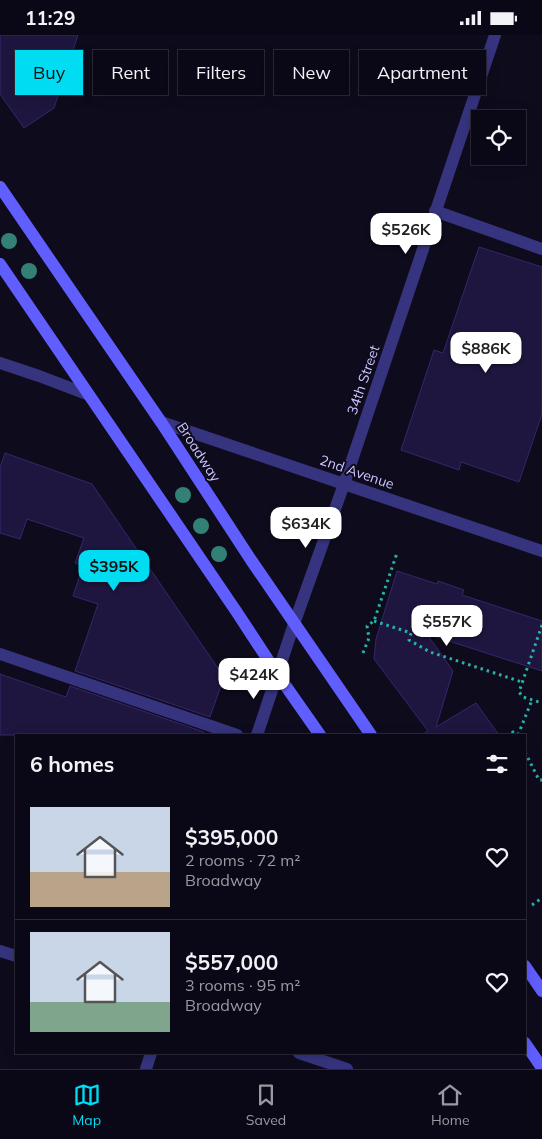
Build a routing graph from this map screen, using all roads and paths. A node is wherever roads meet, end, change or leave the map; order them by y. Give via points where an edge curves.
1 (495, 35) edge
2 (0, 187) edge
3 (435, 211) junction
4 (542, 249) edge
5 (0, 264) edge
6 (0, 363) edge
7 (89, 395) junction
8 (161, 422) junction
9 (344, 484) junction
10 (542, 551) edge
11 (397, 553) dead end
12 (374, 621) junction
13 (294, 624) junction
14 (542, 625) edge
15 (363, 653) dead end
16 (0, 654) edge
17 (278, 675) junction
18 (522, 682) junction
19 (532, 700) junction
20 (542, 703) edge
21 (512, 731) dead end
22 (234, 734) edge
23 (257, 734) edge
24 (319, 734) edge
25 (370, 734) edge
26 (516, 734) edge
27 (517, 734) edge
28 (526, 754) edge
29 (542, 781) edge
30 (542, 898) edge
31 (532, 905) dead end
32 (0, 951) edge
33 (15, 956) edge
34 (526, 967) edge
35 (542, 991) edge
36 (526, 1044) edge
37 (151, 1054) edge
38 (302, 1054) edge
39 (542, 1068) edge
40 (146, 1069) edge
41 (347, 1069) edge

1 - 3 street, 34th Street
2 - 8 main road, Broadway
3 - 4 street
3 - 9 street, 34th Street
5 - 7 main road
6 - 7 street
7 - 17 main road
8 - 9 street, 2nd Avenue
8 - 13 main road, Broadway
9 - 10 street, 2nd Avenue
9 - 13 street, 34th Street
11 - 12 path
12 - 15 path via 367,626 369,638
12 - 18 path via 410,633 408,640 430,652
13 - 17 street, 34th Street
13 - 25 main road, Broadway
14 - 18 path
16 - 22 street
17 - 23 street, 34th Street
17 - 24 main road
18 - 19 path via 519,691 523,697
19 - 20 path
19 - 27 path
21 - 26 path
28 - 29 path
30 - 31 path
32 - 33 street
34 - 35 main road
36 - 39 main road
37 - 40 street
38 - 41 street

